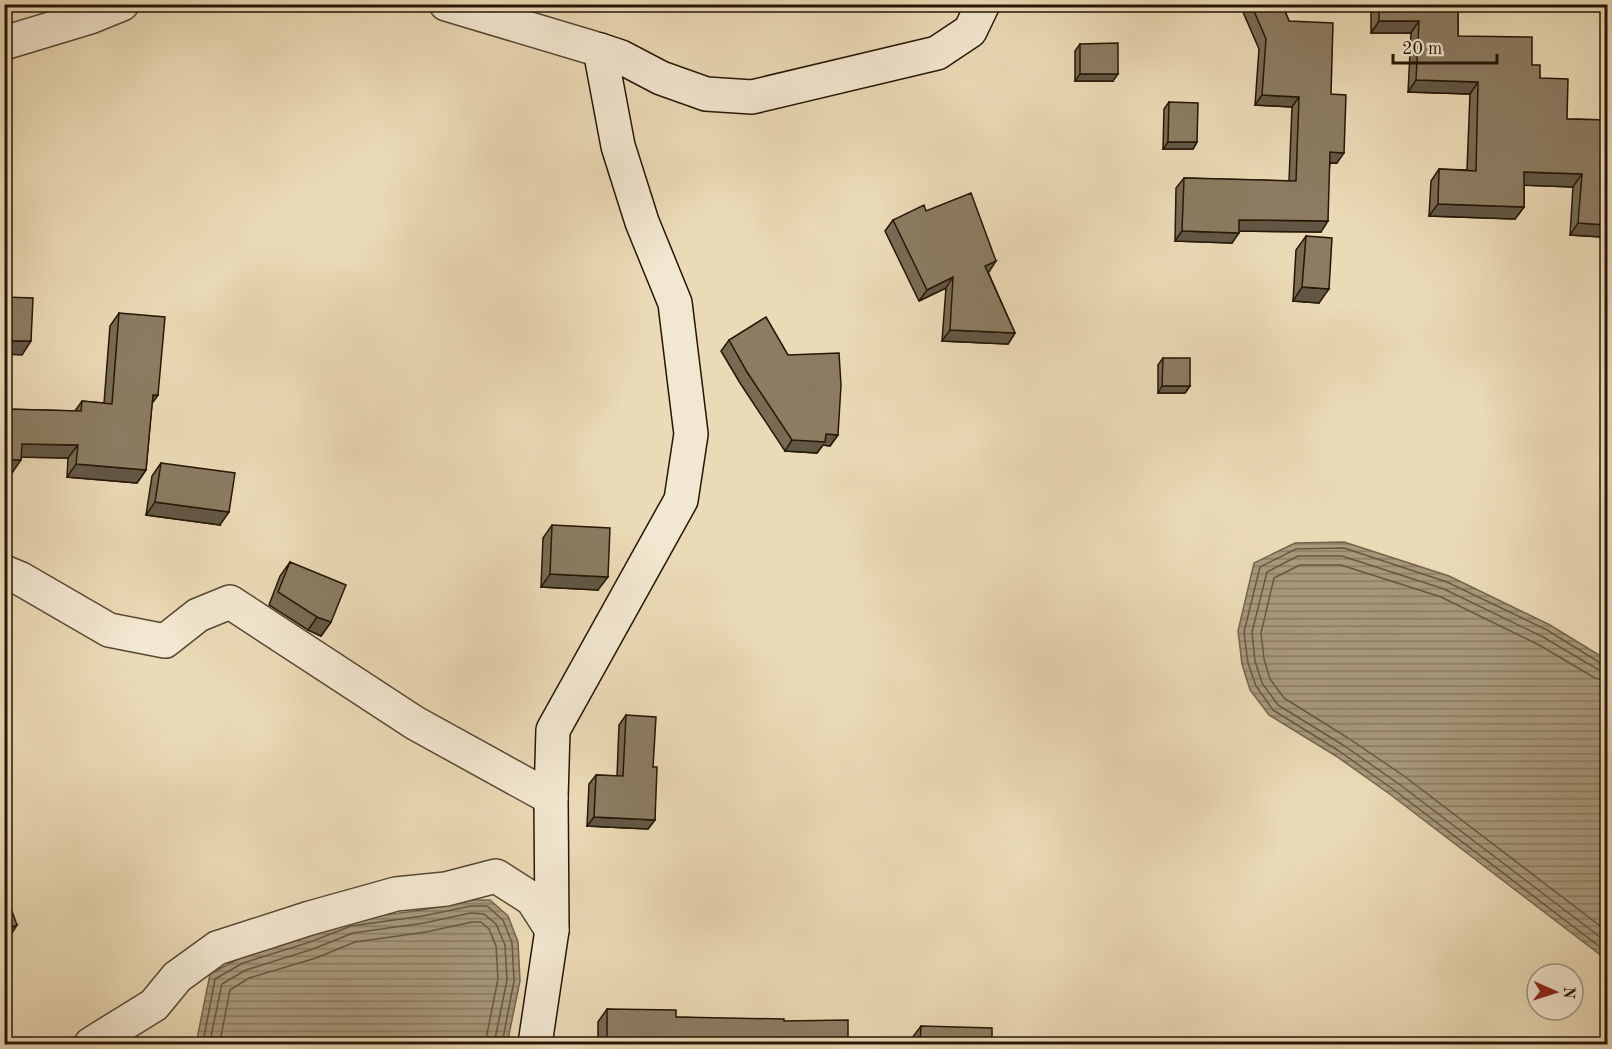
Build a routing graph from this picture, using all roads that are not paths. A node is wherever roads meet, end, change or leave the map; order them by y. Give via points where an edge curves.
1 (122, 4) edge
2 (446, 4) edge
3 (984, 4) edge
4 (4, 43) edge
5 (600, 50) junction
6 (4, 572) edge
7 (551, 798) junction
8 (552, 930) junction
9 (91, 1044) edge
10 (535, 1044) edge

1 - 4 street
2 - 5 street
3 - 5 street via 970,31 937,53 753,96 706,94
5 - 7 street via 618,146 642,222 675,303 691,434 681,500 552,730
6 - 7 street via 109,630 165,641 198,615 230,602 415,723
7 - 8 street
8 - 9 street via 532,899 496,876 446,889 396,894 217,948 177,977 154,1005
8 - 10 street

